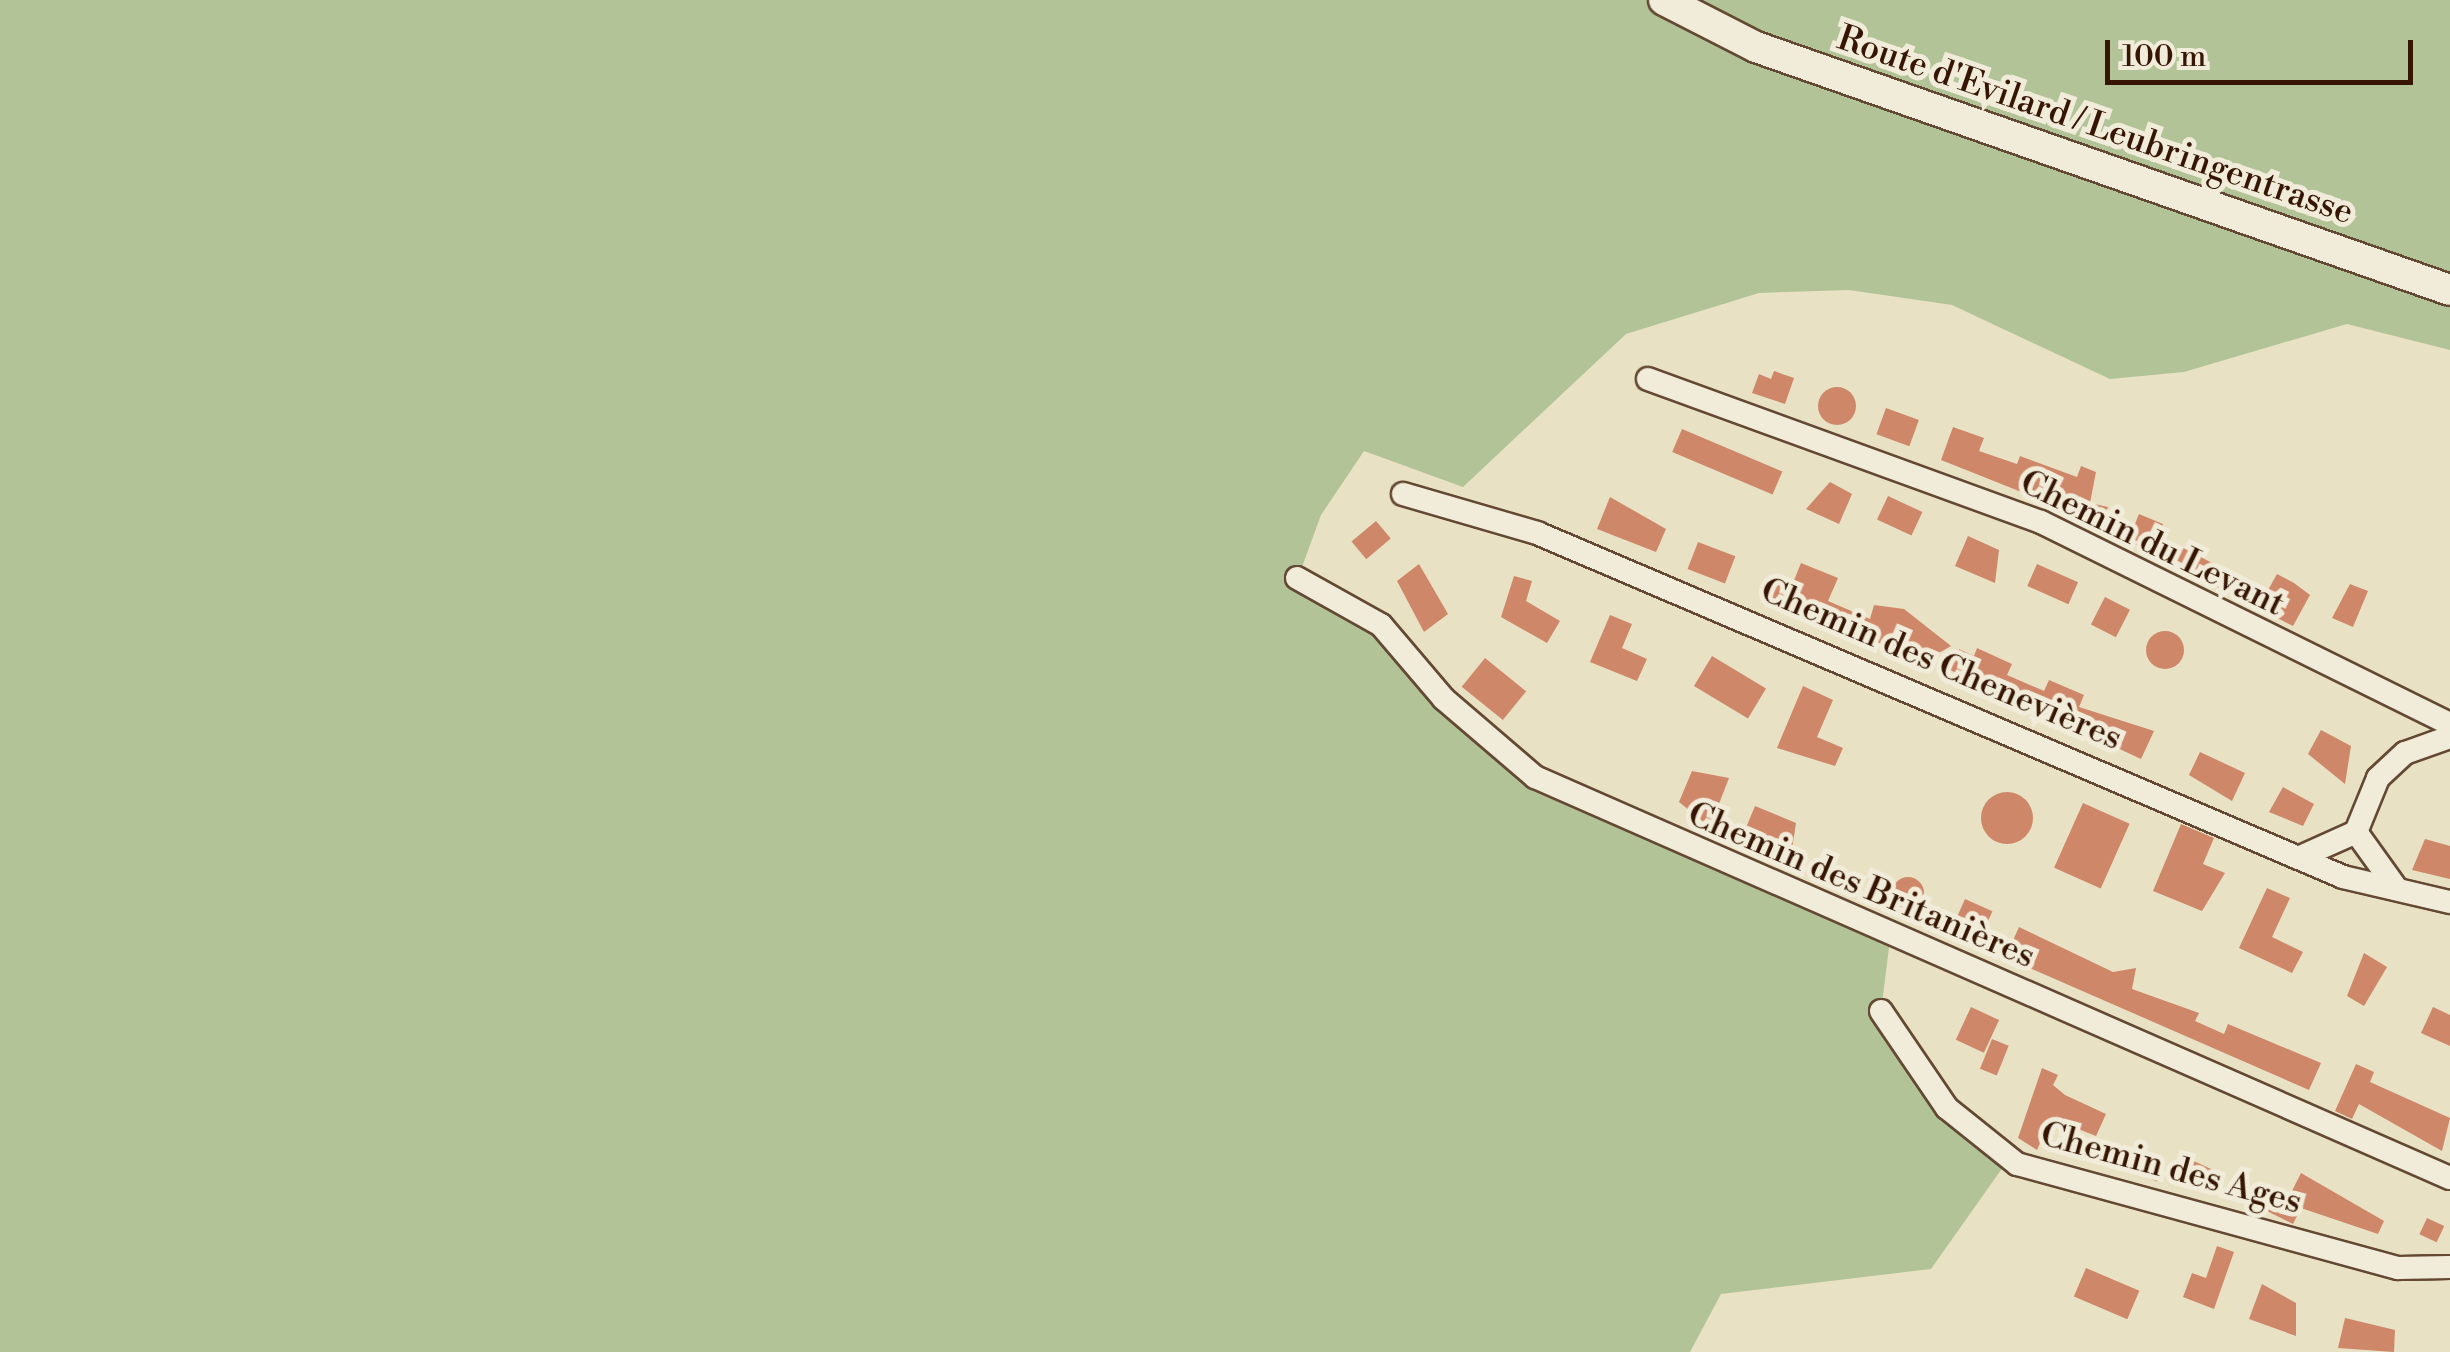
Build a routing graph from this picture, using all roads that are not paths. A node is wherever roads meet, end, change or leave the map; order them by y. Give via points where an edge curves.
1 (1664, 0) edge
2 (2450, 290) edge
3 (1648, 379) dead end
4 (1403, 494) dead end
5 (1298, 578) dead end
6 (2450, 724) edge
7 (2450, 737) edge
8 (2356, 832) junction
9 (2298, 858) junction
10 (2398, 890) junction
11 (2450, 902) edge
12 (1881, 1011) dead end
13 (2450, 1178) edge
14 (2450, 1267) edge

1 - 2 street, Route d'Evilard / Leubringentrasse via 1756,47
3 - 6 street, Chemin du Levant via 2041,522
4 - 9 street, Chemin des Chenevières via 1554,540
5 - 13 street, Chemin des Britanières via 1381,625 1444,700 1535,777
7 - 8 street via 2405,753 2378,778
8 - 9 street
8 - 10 street
9 - 10 street, Chemin des Chenevières
10 - 11 street, Chemin des Chenevières
12 - 14 street, Chemin des Ages via 1947,1108 2017,1164 2398,1268

